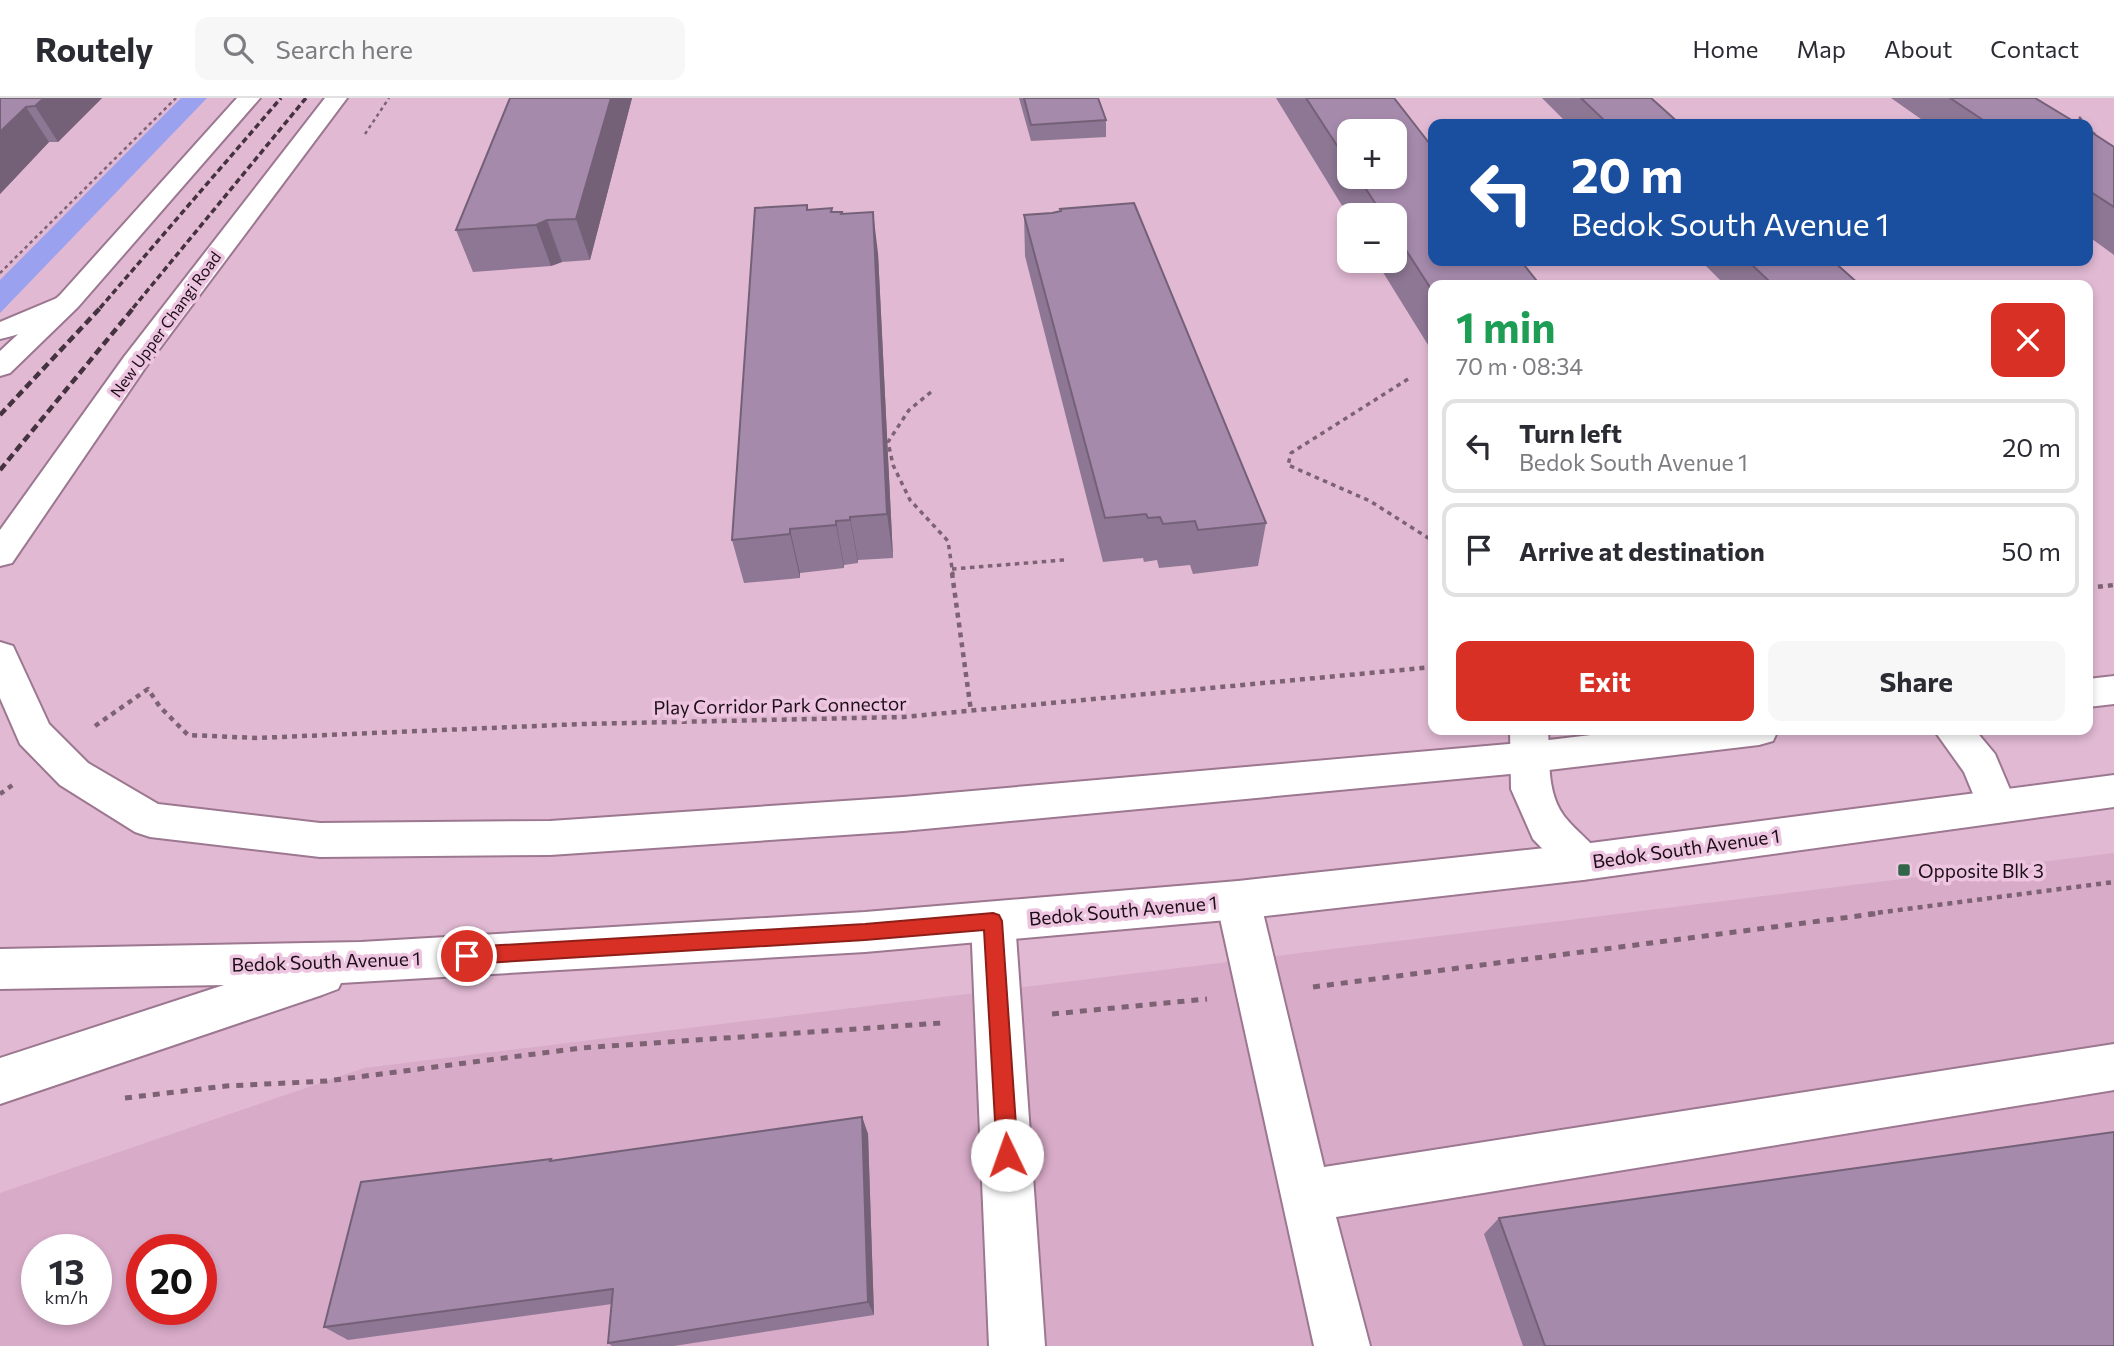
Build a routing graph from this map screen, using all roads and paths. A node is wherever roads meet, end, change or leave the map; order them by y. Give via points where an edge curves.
1 (176, 98) edge
2 (249, 98) edge
3 (336, 98) edge
4 (389, 98) edge
5 (2093, 132) edge
6 (365, 134) dead end
7 (2105, 146) edge
8 (0, 273) edge
9 (69, 300) junction
10 (0, 331) edge
11 (0, 367) edge
12 (1408, 379) dead end
13 (931, 392) dead end
14 (1428, 538) edge
15 (0, 555) edge
16 (1064, 560) dead end
17 (951, 569) junction
18 (2114, 585) edge
19 (2093, 588) edge
20 (0, 655) edge
21 (1428, 667) edge
22 (148, 689) dead end
23 (2114, 690) edge
24 (2093, 692) edge
25 (971, 711) junction
26 (1671, 735) edge
27 (1957, 735) edge
28 (1530, 743) edge
29 (2114, 791) edge
30 (1997, 806) junction
31 (1583, 863) junction
32 (2114, 882) edge
33 (1238, 900) junction
34 (993, 921) junction
35 (361, 962) junction
36 (0, 969) edge
37 (1259, 994) junction
38 (1000, 1019) junction
39 (2114, 1067) edge
40 (0, 1081) edge
41 (113, 1100) dead end
42 (1305, 1195) junction
43 (1017, 1346) edge
44 (1342, 1346) edge

1 - 8 path
2 - 9 main road
3 - 15 main road, New Upper Changi Road via 134,363
4 - 6 path
5 - 7 path
9 - 10 main road
9 - 11 main road
12 - 14 path via 1291,453 1288,465 1370,501
13 - 17 path via 909,410 888,442 893,465 911,500 947,541
16 - 17 path
17 - 25 path
18 - 19 path
20 - 28 main road via 34,733 74,774 150,820 320,840 577,836 1044,802
21 - 25 path, Play Corridor Park Connector
22 - 25 path, Play Corridor Park Connector via 188,735 257,738 582,724 903,718
23 - 24 main road
26 - 28 main road
27 - 30 main road via 1981,765
28 - 31 main road via 1531,789 1548,827
29 - 30 main road, Bedok South Avenue 1
30 - 31 main road, Bedok South Avenue 1
31 - 33 main road, Bedok South Avenue 1
32 - 37 path
33 - 34 main road, Bedok South Avenue 1
33 - 37 main road
34 - 35 main road, Bedok South Avenue 1
34 - 38 main road
35 - 36 main road, Bedok South Avenue 1
35 - 40 main road
37 - 38 path
37 - 42 main road
38 - 41 path via 581,1048 327,1081
38 - 43 main road
39 - 42 main road
42 - 44 main road

